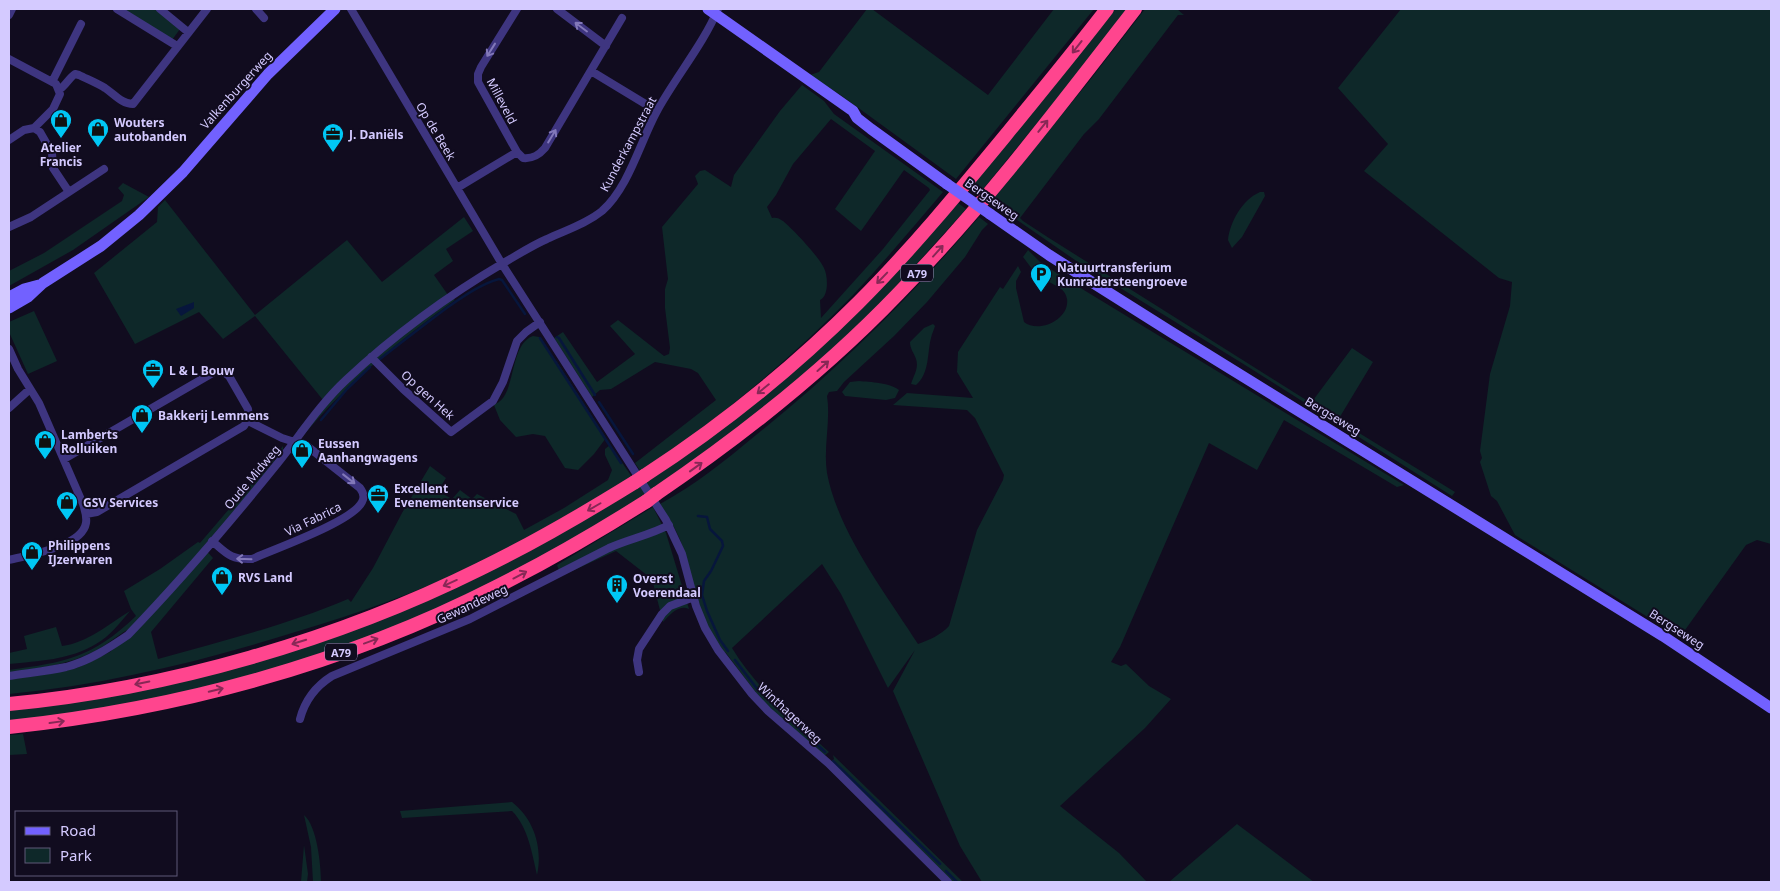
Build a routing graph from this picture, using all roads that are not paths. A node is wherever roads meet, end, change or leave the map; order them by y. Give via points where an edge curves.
1 (12, 9) edge
2 (117, 9) edge
3 (160, 9) edge
4 (207, 9) edge
5 (256, 9) edge
6 (335, 9) edge
7 (351, 9) edge
8 (517, 9) edge
9 (557, 9) edge
10 (1107, 9) edge
11 (1136, 9) edge
12 (714, 11) edge
13 (9, 15) edge
14 (264, 18) dead end
15 (622, 18) dead end
16 (81, 24) dead end
17 (188, 32) junction
18 (176, 46) junction
19 (606, 46) junction
20 (9, 59) edge
21 (591, 71) junction
22 (52, 82) junction
23 (60, 89) junction
24 (657, 111) junction
25 (34, 128) junction
26 (9, 140) edge
27 (517, 152) junction
28 (104, 169) dead end
29 (457, 188) junction
30 (69, 192) junction
31 (9, 228) edge
32 (502, 264) junction
33 (43, 284) junction
34 (9, 296) edge
35 (9, 308) edge
36 (540, 322) junction
37 (9, 349) edge
38 (371, 358) junction
39 (30, 389) junction
40 (9, 408) edge
41 (248, 421) junction
42 (295, 442) junction
43 (64, 459) junction
44 (86, 514) junction
45 (669, 525) junction
46 (212, 541) junction
47 (9, 560) edge
48 (694, 597) junction
49 (639, 672) dead end
50 (9, 676) edge
51 (9, 704) edge
52 (1771, 708) edge
53 (300, 719) dead end
54 (9, 727) edge
55 (948, 882) edge

1 - 13 street
2 - 18 street
3 - 17 street
4 - 17 street
5 - 14 street
6 - 33 street, Valkenburgerweg via 268,74 183,172 139,215 101,246
7 - 29 street, Op de Beek
8 -> 27 street, Milleveld via 478,74 478,82
19 -> 9 street
10 -> 51 highway, A79 via 949,203 858,302 791,366 694,442 640,479 479,570 323,634 253,656 151,681
54 -> 11 highway, A79 via 167,702 331,656 418,623 495,588 575,546 651,498 790,395 899,294 979,204
12 - 24 street, Kunderkampstraat
12 - 52 street, Bergseweg, bridge via 853,111 871,129 1050,255 1670,640
15 - 19 street
16 - 22 street
17 - 18 street
18 - 23 street via 134,104 75,74
19 - 21 street
20 - 22 street
21 - 24 street
27 -> 21 street via 523,158 531,159 540,153
22 - 23 street
23 - 25 street via 53,109
24 - 32 street, Kunderkampstraat via 625,179 609,203 592,218 545,239
25 - 26 street via 24,130
25 - 30 street via 40,132 52,153 53,168
27 - 29 street
28 - 30 street
29 - 32 street, Op de Beek
30 - 31 street
32 - 36 street
32 - 38 street, Oude Midweg via 416,320
33 - 34 street, Valkenburgerweg
33 - 35 street, Valkenburgerweg
36 - 38 street, Op gen Hek via 518,341 493,400 451,432
36 - 45 street
37 - 39 street
38 - 42 street, Oude Midweg via 343,383
39 - 40 street
39 - 43 street
41 - 42 street
41 - 43 street via 248,409 228,376 216,371
41 - 44 street via 97,512
42 - 46 street, Oude Midweg
42 -> 46 street, Via Fabrica via 308,446 360,488 361,504 334,523 252,559 239,560 230,556
43 - 44 street
44 - 47 street via 84,529 79,536 47,550
45 - 48 street, Winthagerweg via 682,554
45 - 53 street, Gewandeweg via 609,548 470,619 332,676 313,692
46 - 50 street, Oude Midweg via 128,635 107,649 67,667
48 - 49 street via 675,604 662,614 639,649
48 - 55 street, Winthagerweg via 713,642 758,700

